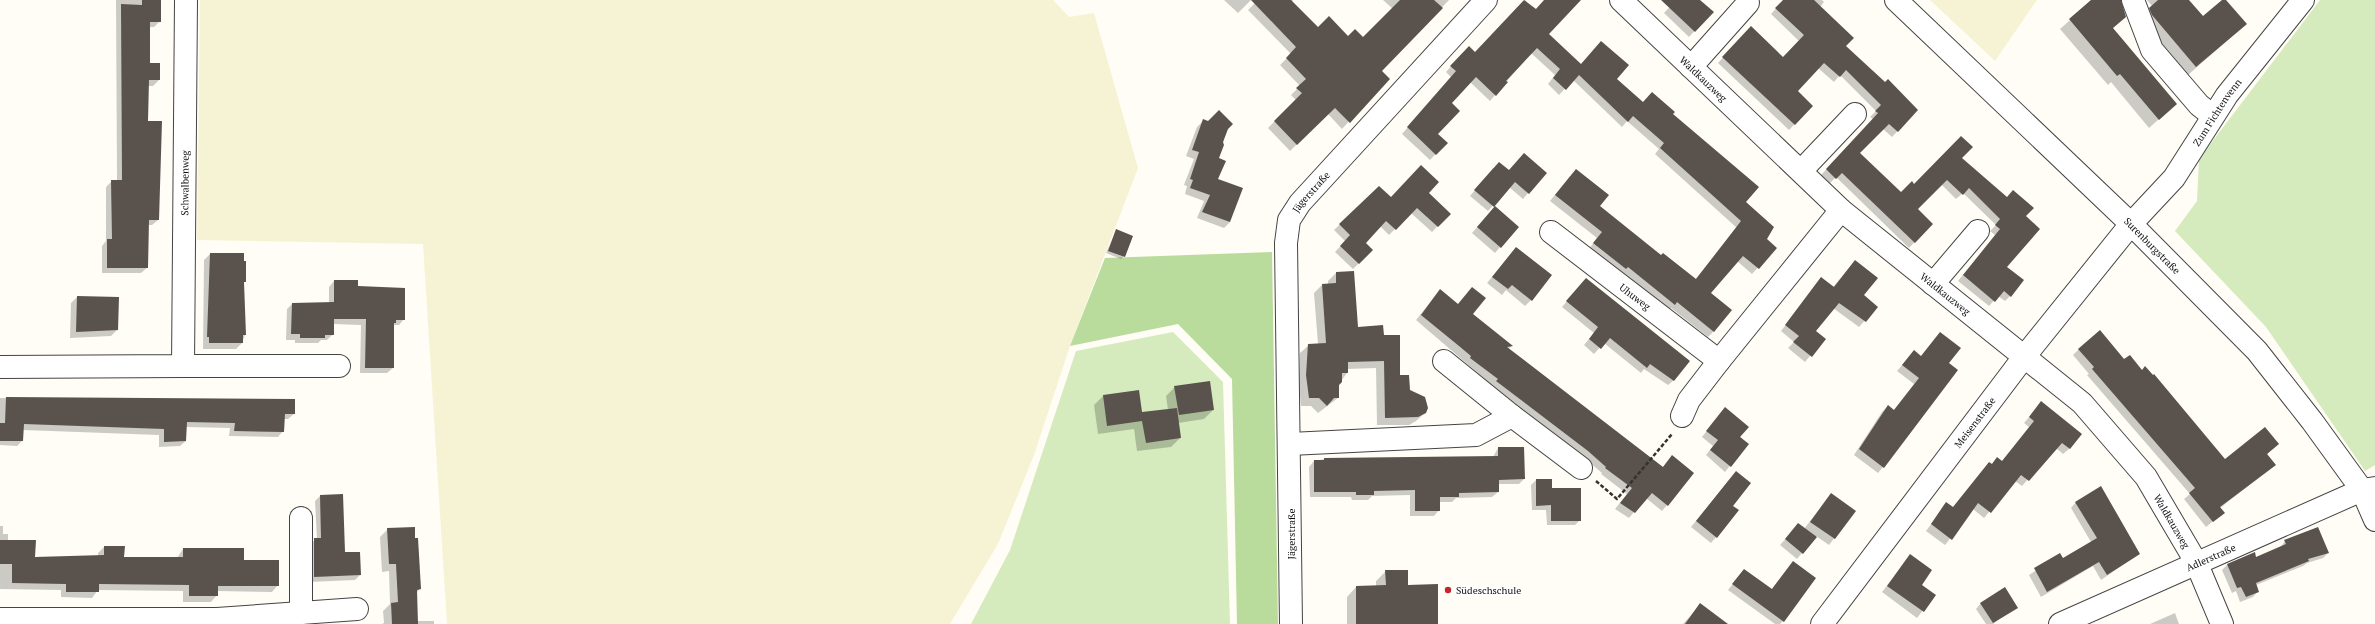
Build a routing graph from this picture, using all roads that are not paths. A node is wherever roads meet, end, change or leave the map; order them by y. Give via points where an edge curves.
1 (186, 0) edge
2 (1486, 0) edge
3 (1620, 0) edge
4 (1896, 0) edge
5 (2133, 0) edge
6 (2303, 0) edge
7 (1748, 3) dead end
8 (1691, 67) junction
9 (1855, 114) dead end
10 (2213, 116) junction
11 (1801, 171) junction
12 (1841, 210) junction
13 (2131, 224) junction
14 (1978, 231) dead end
15 (1551, 232) dead end
16 (1933, 284) junction
17 (2024, 357) junction
18 (1444, 361) dead end
19 (1718, 361) junction
20 (0, 366) edge
21 (183, 366) junction
22 (339, 366) dead end
23 (1512, 416) junction
24 (1682, 416) road end
25 (1290, 444) junction
26 (1581, 468) road end
27 (2368, 489) edge
28 (301, 518) dead end
29 (2375, 520) edge
30 (2196, 562) junction
31 (358, 609) dead end
32 (301, 613) junction
33 (0, 619) edge
34 (217, 622) edge
35 (1291, 624) edge
36 (1822, 624) edge
37 (2060, 624) edge
38 (2222, 624) edge

1 - 21 street, Schwalbenweg
2 - 25 street, Jägerstraße via 1300,203 1289,220 1286,243
3 - 8 street, Waldkauzweg
4 - 13 street, Surenburgstraße
5 - 10 street via 2152,50 2199,105
6 - 10 street, Zum Fichtenvenn via 2227,94
7 - 8 street
8 - 11 street, Waldkauzweg
9 - 11 street
10 - 13 street, Zum Fichtenvenn via 2174,178
11 - 12 street, Waldkauzweg
12 - 16 street, Waldkauzweg
12 - 19 street
13 - 17 street, Meisenstraße
13 - 27 street, Surenburgstraße via 2257,352
14 - 16 street
15 - 19 street, Uhuweg
16 - 17 street, Waldkauzweg
17 - 30 street, Waldkauzweg via 2082,403 2146,477
17 - 36 street, Meisenstraße
18 - 23 street
19 - 24 street via 1689,400
20 - 21 street
21 - 22 street
23 - 25 street via 1476,436
23 - 26 street
25 - 35 street, Jägerstraße
27 - 29 street, Surenburgstraße
27 - 30 street, Adlerstraße
28 - 32 street
30 - 37 street, Adlerstraße
30 - 38 street, Waldkauzweg
31 - 32 street
32 - 34 street
33 - 34 street

